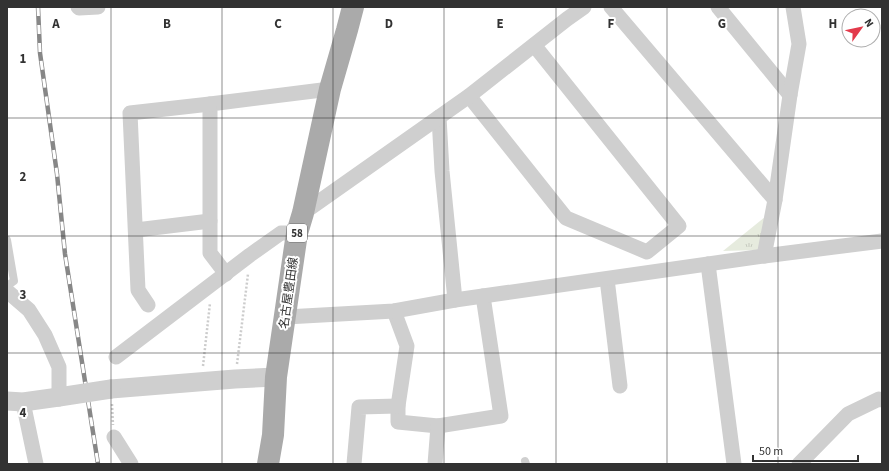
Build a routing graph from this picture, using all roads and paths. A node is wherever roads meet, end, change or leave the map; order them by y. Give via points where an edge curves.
1 (78, 7) edge
2 (98, 7) edge
3 (352, 7) edge
4 (584, 7) edge
5 (611, 7) edge
6 (718, 7) edge
7 (793, 7) edge
8 (534, 45) junction
9 (330, 89) junction
10 (790, 95) junction
11 (469, 96) junction
12 (210, 104) junction
13 (439, 117) junction
14 (775, 200) junction
15 (210, 221) junction
16 (300, 223) junction
17 (136, 230) junction
18 (7, 240) edge
19 (882, 241) edge
20 (647, 252) junction
21 (250, 256) junction
22 (764, 256) junction
23 (708, 264) junction
24 (647, 273) junction
25 (226, 274) junction
26 (607, 279) junction
27 (212, 285) junction
28 (7, 286) edge
29 (7, 291) edge
30 (483, 296) junction
31 (455, 300) junction
32 (148, 305) dead end
33 (394, 311) junction
34 (286, 316) junction
35 (116, 357) dead end
36 (276, 377) junction
37 (235, 379) junction
38 (201, 381) junction
39 (620, 386) dead end
40 (111, 389) junction
41 (59, 398) junction
42 (882, 400) edge
43 (15, 401) edge
44 (398, 406) junction
45 (438, 426) junction
46 (114, 437) joint
47 (36, 464) edge
48 (131, 464) edge
49 (268, 464) edge
50 (354, 464) edge
51 (435, 464) edge
52 (734, 464) edge
53 (799, 464) edge

1 - 2 street
3 - 9 main road, 名古屋豊田線 / 58
4 - 8 street
5 - 14 street
6 - 10 street
7 - 10 street via 799,44
8 - 11 street
8 - 20 street via 679,226
9 - 12 street
9 - 16 main road, 名古屋豊田線 / 58
10 - 14 street
11 - 13 street
11 - 20 street via 566,218
12 - 15 street
12 - 17 street via 130,113
13 - 16 street
13 - 31 street
14 - 22 street
15 - 17 street
15 - 25 street via 210,253
16 - 21 street via 281,233
16 - 34 main road, 名古屋豊田線 / 58
17 - 32 street via 138,290
18 - 28 lane via 14,281
19 - 22 street
20 - 24 street
21 - 25 street
21 - 37 path
22 - 23 street
23 - 24 street
23 - 52 street
24 - 26 street
25 - 27 street
26 - 30 street
26 - 39 street
27 - 35 street
27 - 38 path
29 - 41 street via 29,310 45,335 59,367
30 - 31 street
30 - 45 street via 501,416
31 - 33 street
33 - 34 street
33 - 44 street via 407,346
34 - 36 main road, 名古屋豊田線 / 58
36 - 37 street
36 - 49 main road, 名古屋豊田線 / 58 via 273,435
37 - 38 street
38 - 40 street
40 - 41 street, bridge
40 - 46 path
41 - 43 street
42 - 53 street via 878,399 848,414
43 - 47 street
44 - 45 street via 398,422
44 - 50 street via 359,407
45 - 51 street
46 - 48 street

